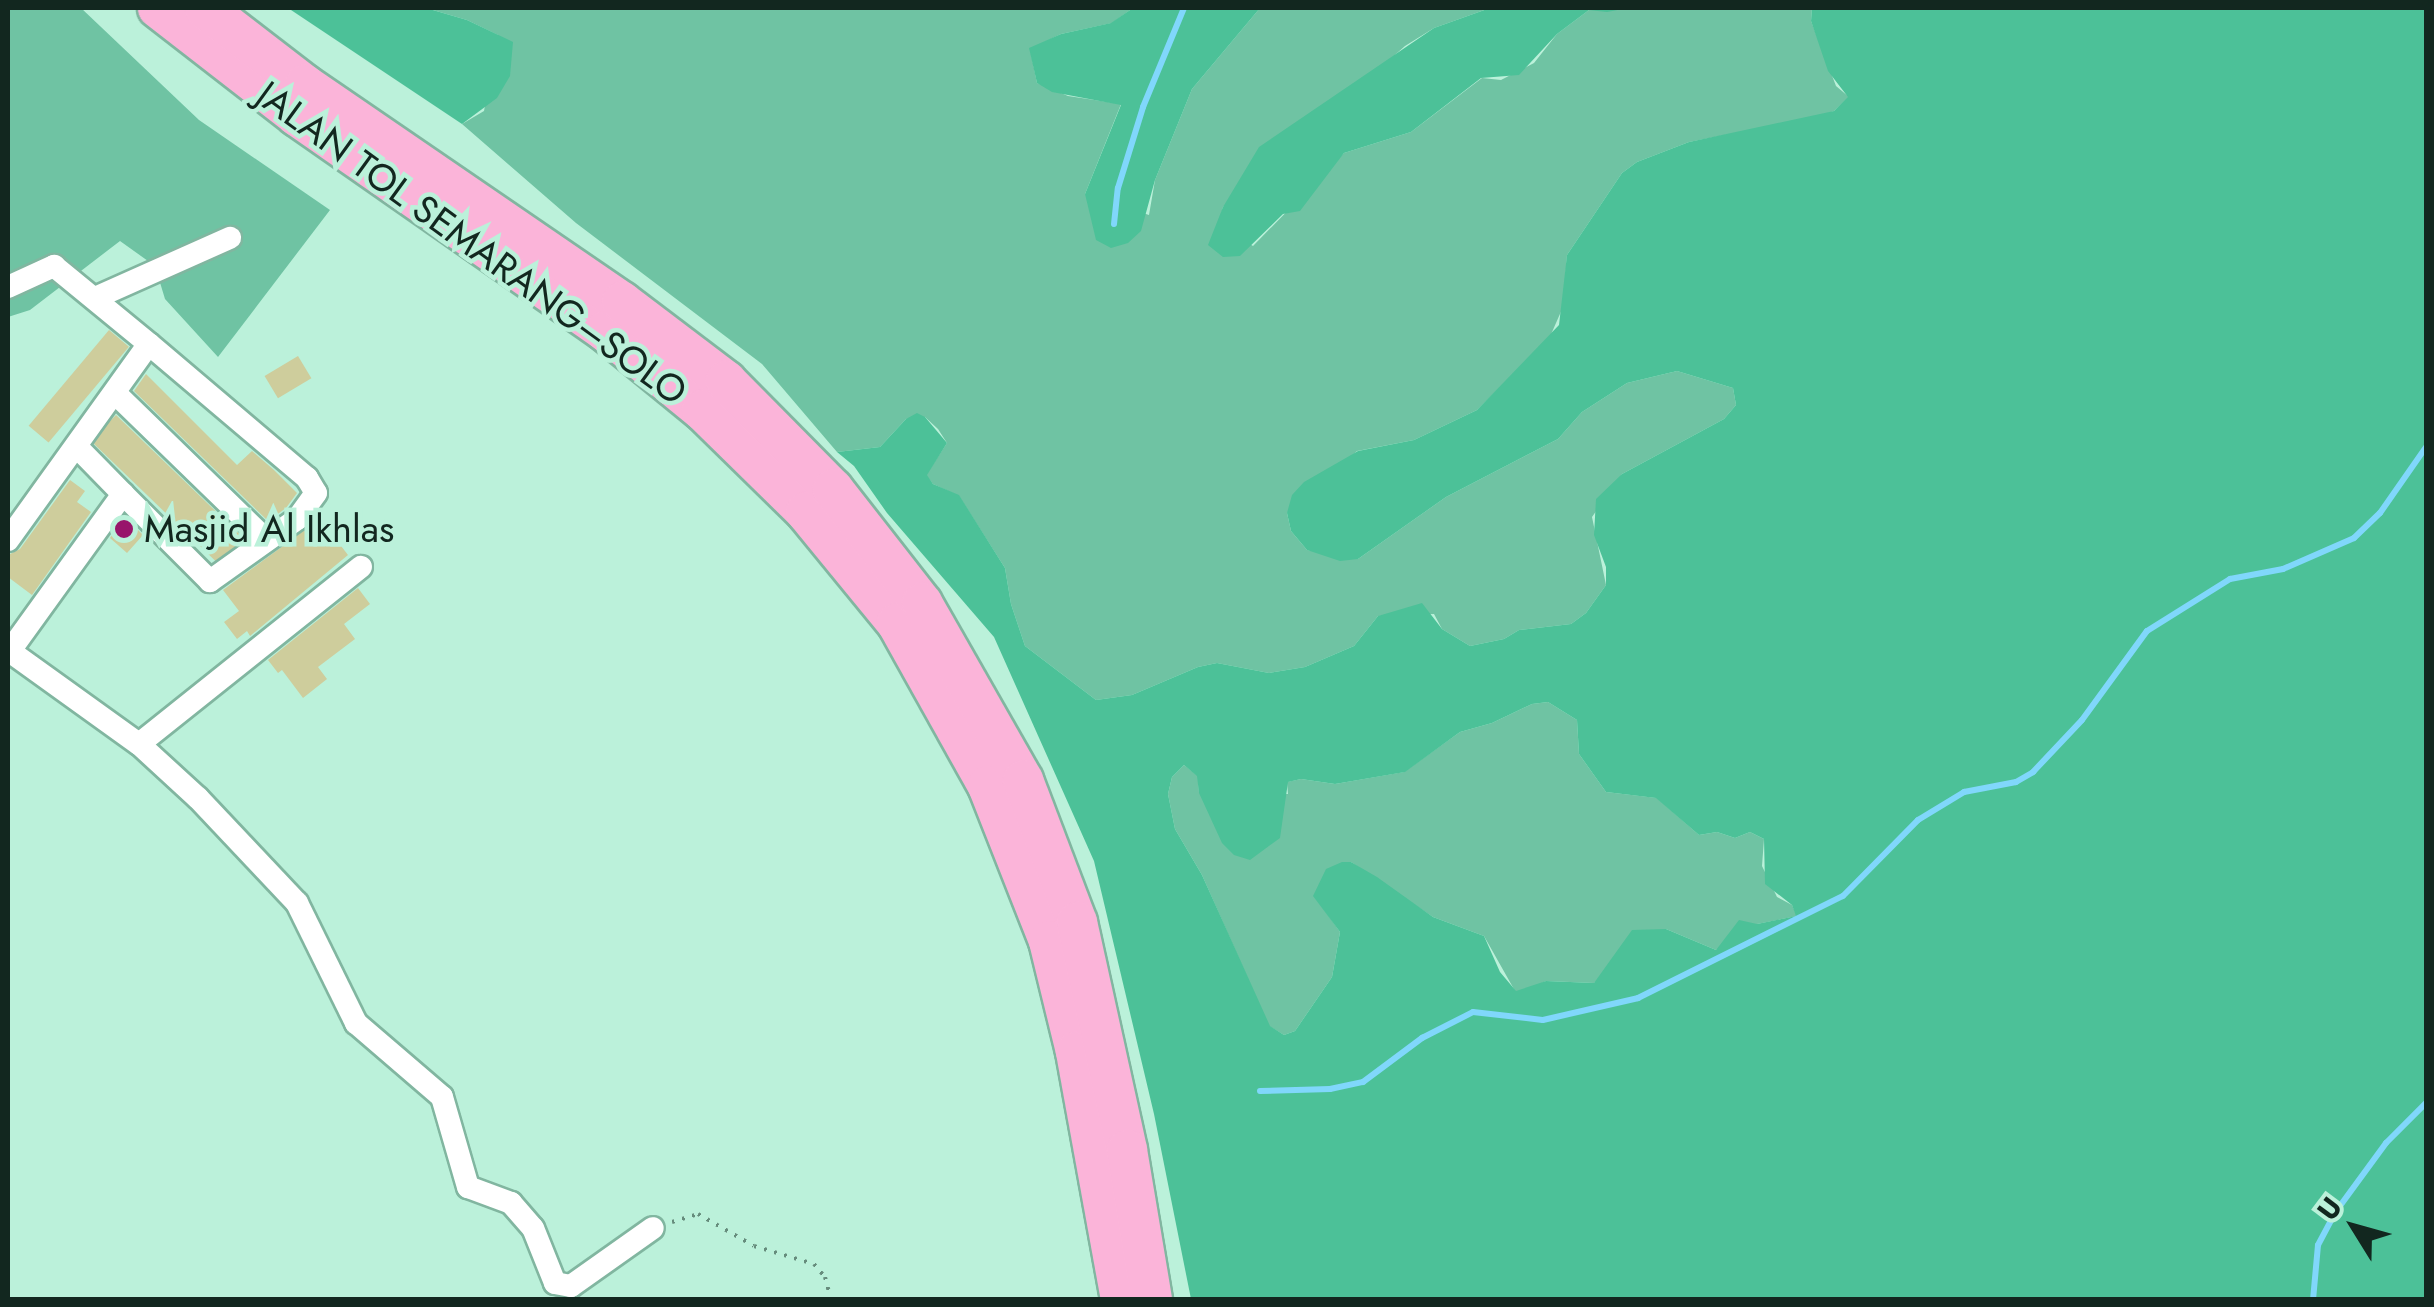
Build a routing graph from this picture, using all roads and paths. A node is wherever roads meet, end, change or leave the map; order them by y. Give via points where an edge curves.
1 (158, 8) edge
2 (205, 8) edge
3 (230, 238) dead end
4 (8, 287) edge
5 (95, 298) junction
6 (149, 344) junction
7 (114, 392) junction
8 (76, 446) junction
9 (122, 494) junction
10 (8, 540) edge
11 (266, 540) junction
12 (361, 568) dead end
13 (8, 651) edge
14 (140, 744) junction
15 (654, 1228) joint
16 (831, 1300) edge
17 (1121, 1300) edge
18 (1152, 1300) edge

1 - 17 highway, JALAN TOL SEMARANG–SOLO via 296,116 604,331 702,410 806,512 897,622 988,786 1049,942
2 - 18 highway, JALAN TOL SEMARANG–SOLO via 726,381 833,489 922,602 1023,780 1077,922
3 - 5 street
4 - 5 street via 54,266
5 - 6 street
6 - 7 street
6 - 11 street via 314,486 314,502
7 - 8 street
7 - 11 street
8 - 9 street
8 - 10 street
9 - 11 street via 210,581
9 - 13 street
12 - 14 street
13 - 14 street
14 - 15 street via 297,904 356,1023 442,1097 468,1187 511,1204 533,1228 556,1283 571,1286
15 - 16 path via 698,1214 754,1246 814,1264

